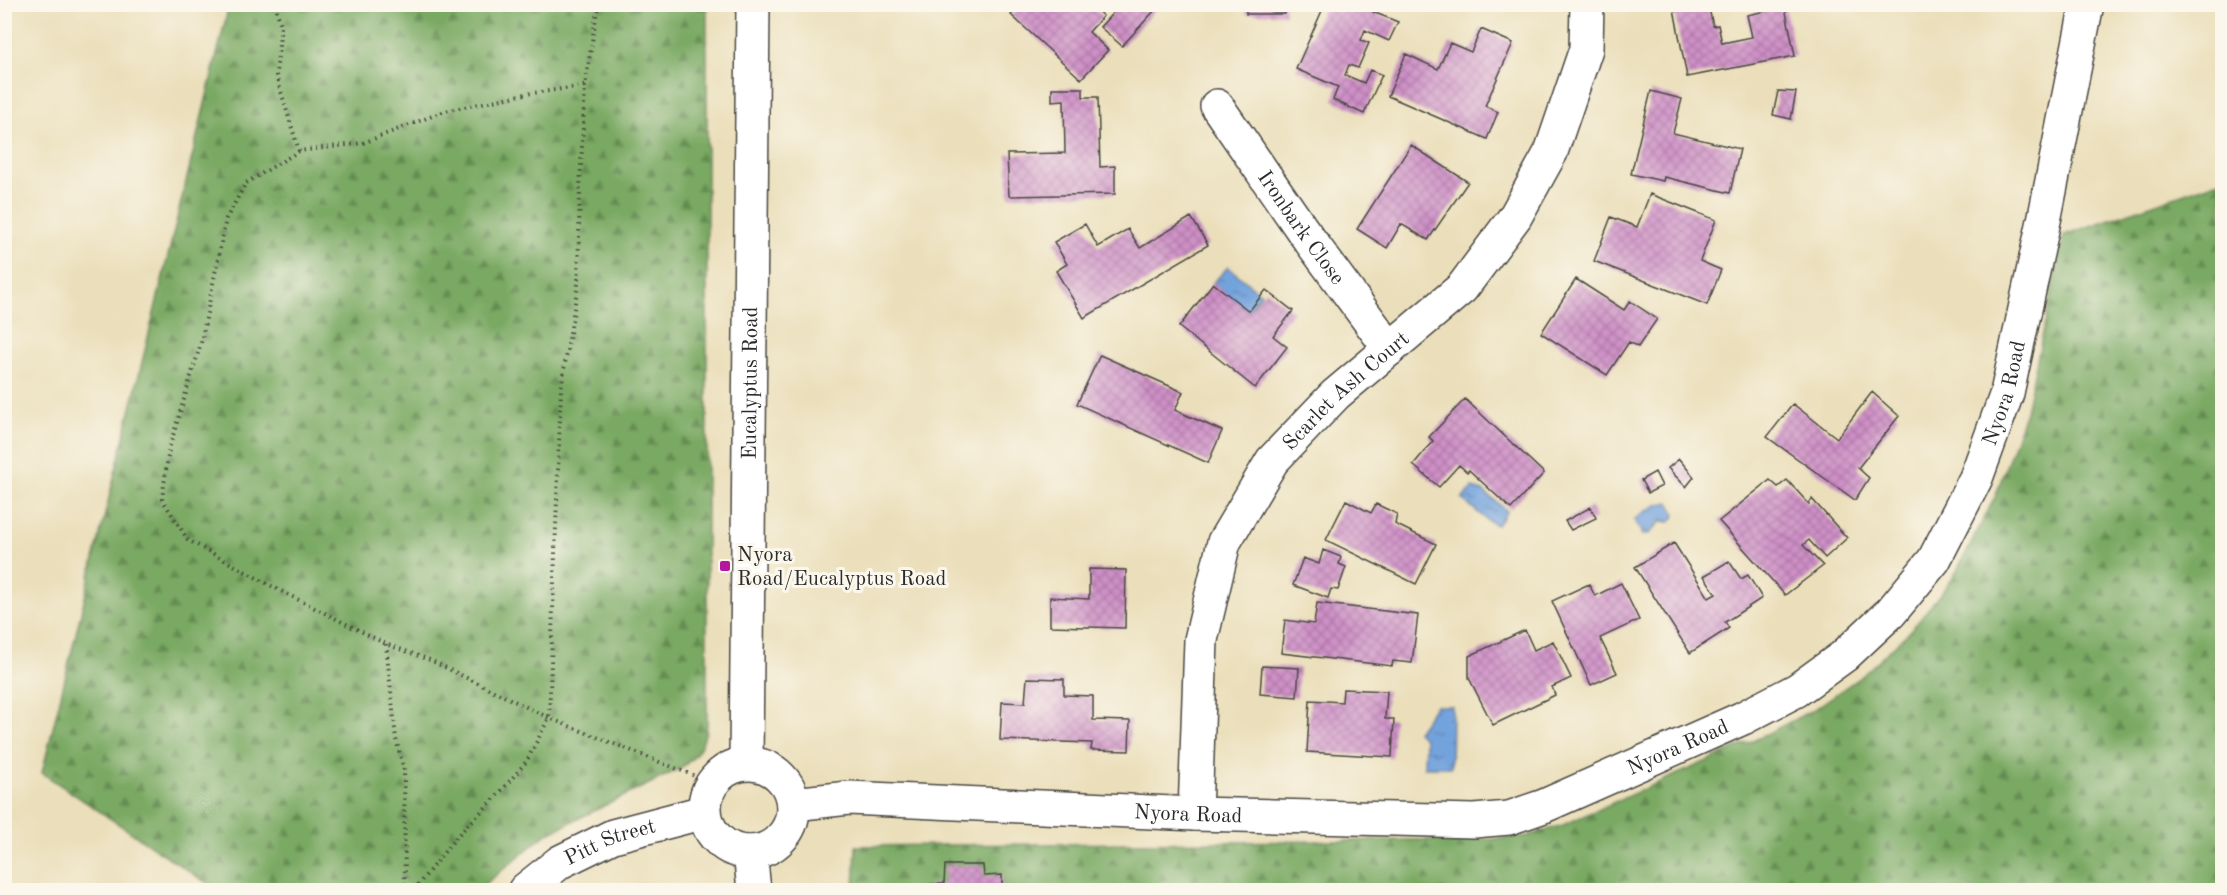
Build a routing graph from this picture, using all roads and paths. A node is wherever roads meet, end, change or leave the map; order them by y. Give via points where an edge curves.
1 (275, 4) edge
2 (598, 4) edge
3 (753, 4) edge
4 (1587, 4) edge
5 (2087, 4) edge
6 (585, 86) junction
7 (1217, 106) dead end
8 (299, 151) junction
9 (1390, 348) junction
10 (386, 644) junction
11 (549, 718) junction
12 (746, 763) junction
13 (708, 797) junction
14 (793, 804) junction
15 (1195, 814) junction
16 (750, 852) junction
17 (405, 891) edge
18 (414, 891) edge
19 (525, 891) edge
20 (754, 891) edge

1 - 8 path via 281,26 276,75
2 - 6 path
3 - 12 street, Eucalyptus Road
4 - 9 street, Scarlet Ash Court via 1586,49 1551,152 1515,217 1462,288
5 - 15 street, Nyora Road via 2007,393 1976,478 1934,560 1891,612 1844,656 1797,690 1743,718 1509,818 1474,821
6 - 8 path via 445,111 363,143
6 - 11 path via 578,284 561,389
7 - 9 street, Ironbark Close
8 - 10 path via 246,183 226,219 201,343 169,449 162,499 188,540
9 - 15 street, Scarlet Ash Court via 1335,395 1272,461 1224,542 1201,640
10 - 11 path via 430,660
10 - 17 path via 396,739 404,770
11 - 13 path
11 - 18 path via 526,762 457,836
12 - 13 street via 724,771
12 - 14 street via 778,774
13 - 16 street via 709,828 719,842 734,850
13 - 19 street, Pitt Street via 560,862
14 - 15 street, Nyora Road via 849,798
14 - 16 street via 791,822 782,837 768,848
16 - 20 street

